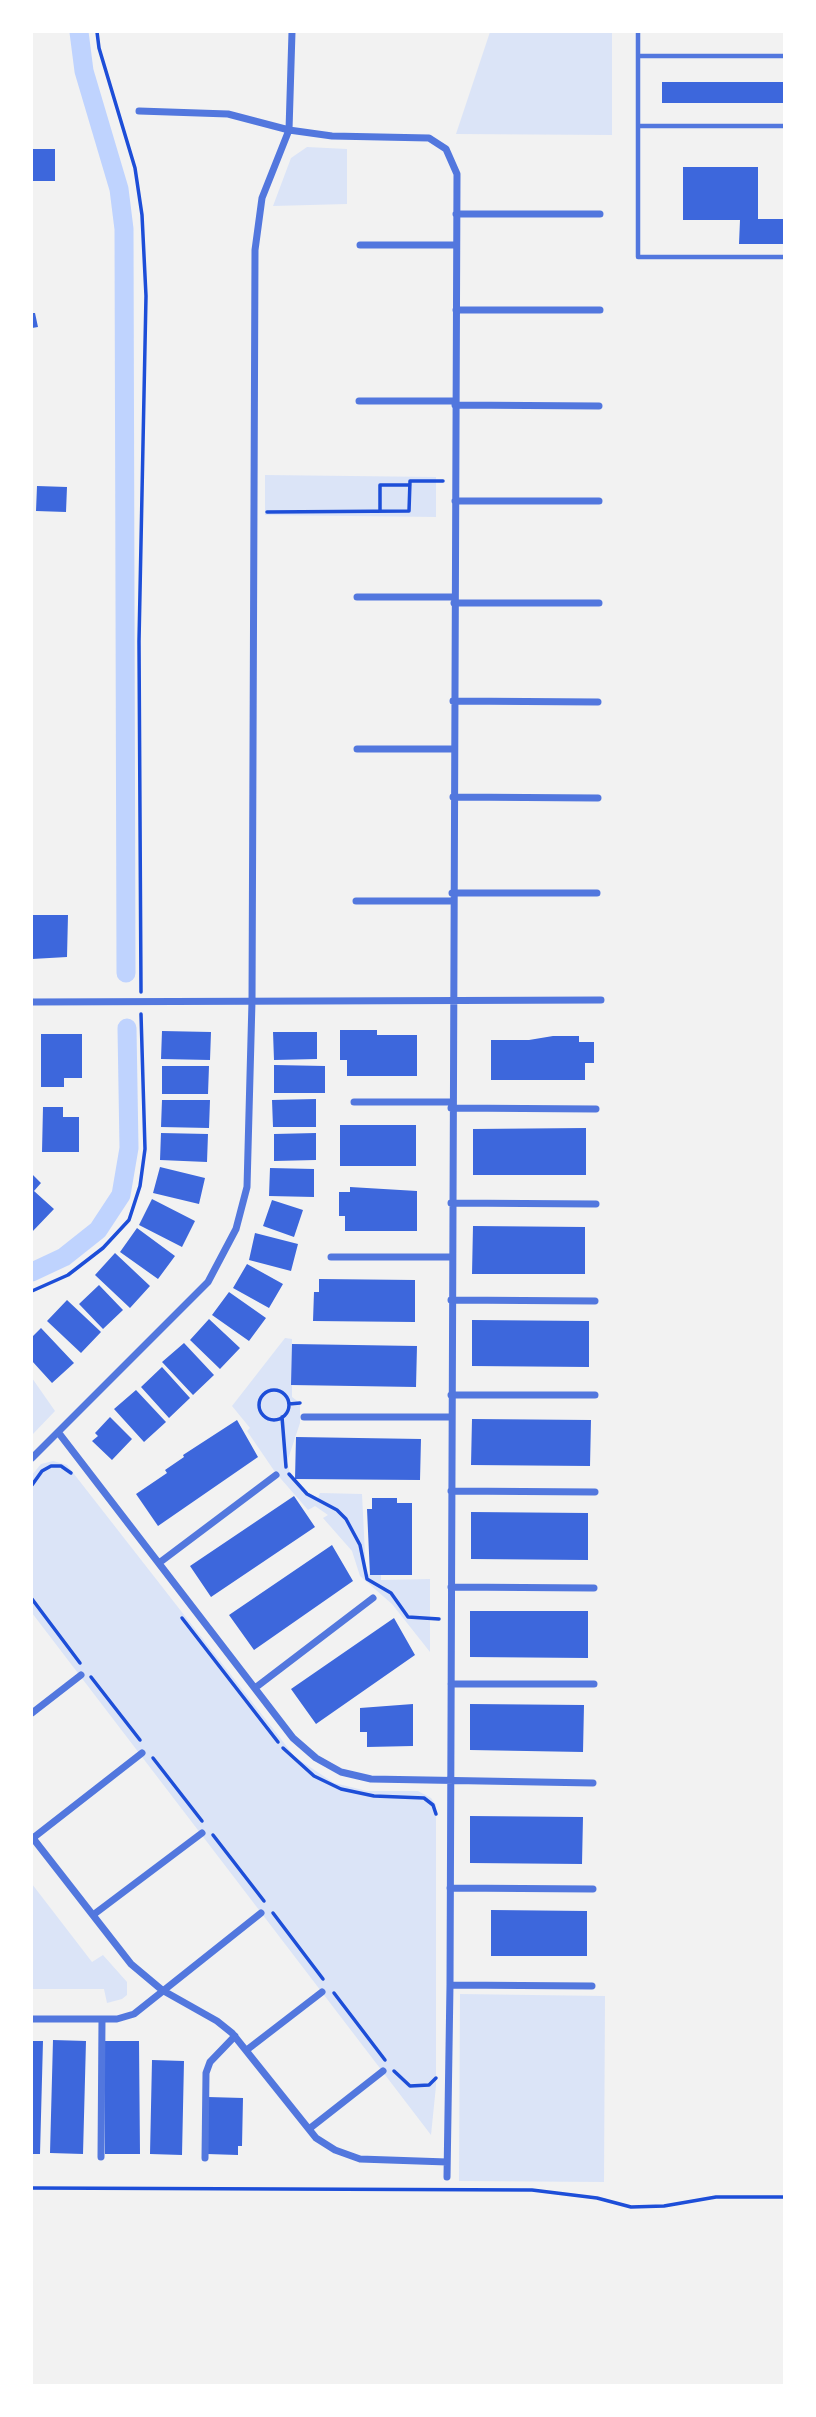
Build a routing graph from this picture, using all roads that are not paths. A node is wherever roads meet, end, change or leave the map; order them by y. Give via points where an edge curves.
1 (292, 32) edge
2 (638, 32) edge
3 (638, 56) junction
4 (785, 56) edge
5 (139, 111) dead end
6 (638, 126) junction
7 (785, 126) edge
8 (289, 130) junction
9 (456, 214) junction
10 (600, 214) dead end
11 (360, 245) dead end
12 (456, 245) junction
13 (785, 257) edge
14 (456, 310) junction
15 (600, 310) dead end
16 (359, 401) dead end
17 (455, 403) junction
18 (599, 406) dead end
19 (455, 501) junction
20 (599, 501) dead end
21 (357, 597) dead end
22 (454, 600) junction
23 (598, 603) dead end
24 (453, 701) junction
25 (598, 702) dead end
26 (357, 749) dead end
27 (453, 749) junction
28 (453, 797) junction
29 (598, 798) dead end
30 (597, 893) dead end
31 (452, 897) junction
32 (356, 901) dead end
33 (601, 1000) dead end
34 (252, 1001) junction
35 (451, 1001) junction
36 (32, 1002) edge
37 (354, 1102) dead end
38 (451, 1105) junction
39 (596, 1108) dead end
40 (451, 1203) junction
41 (596, 1204) dead end
42 (331, 1257) dead end
43 (451, 1257) junction
44 (451, 1300) junction
45 (596, 1301) dead end
46 (451, 1395) junction
47 (595, 1395) dead end
48 (304, 1416) dead end
49 (451, 1418) junction
50 (58, 1432) junction
51 (32, 1458) edge
52 (276, 1475) dead end
53 (451, 1491) junction
54 (594, 1492) dead end
55 (159, 1563) junction
56 (451, 1587) junction
57 (594, 1588) dead end
58 (373, 1598) dead end
59 (81, 1675) dead end
60 (451, 1684) junction
61 (594, 1685) dead end
62 (255, 1688) junction
63 (32, 1713) edge
64 (142, 1753) dead end
65 (451, 1783) junction
66 (593, 1783) dead end
67 (202, 1833) dead end
68 (32, 1838) edge
69 (450, 1888) junction
70 (593, 1889) dead end
71 (261, 1913) dead end
72 (93, 1915) junction
73 (450, 1985) junction
74 (592, 1986) dead end
75 (162, 1990) junction
76 (322, 1992) dead end
77 (32, 2019) edge
78 (102, 2019) junction
79 (235, 2036) junction
80 (248, 2049) junction
81 (383, 2071) dead end
82 (309, 2129) junction
83 (101, 2157) dead end
84 (205, 2158) dead end
85 (447, 2162) junction
86 (447, 2177) dead end

1 - 8 street
2 - 3 lane
3 - 4 lane
3 - 6 lane
5 - 8 street via 228,114
6 - 7 lane
6 - 13 lane via 638,257
8 - 9 street via 331,136 419,136 438,142 455,165
8 - 34 street via 262,198 256,232
9 - 10 street
9 - 12 street
11 - 12 street
12 - 14 street
14 - 15 street
14 - 17 street
16 - 17 street
17 - 18 street
17 - 19 street
19 - 20 street
19 - 22 street
21 - 22 street
22 - 23 street
22 - 24 street
24 - 25 street
24 - 27 street
26 - 27 street
27 - 28 street
28 - 29 street
28 - 31 street
30 - 31 street
31 - 32 street
31 - 35 street
33 - 35 street
34 - 35 street
34 - 36 street
34 - 50 street via 250,1164 242,1209 228,1248 197,1296
35 - 38 street
37 - 38 street
38 - 39 street
38 - 40 street
40 - 41 street
40 - 43 street
42 - 43 street
43 - 44 street
44 - 45 street
44 - 46 street
46 - 47 street
46 - 49 street
48 - 49 street
49 - 53 street
50 - 51 street
50 - 55 street
52 - 55 street
53 - 54 street
53 - 56 street
55 - 62 street
56 - 57 street
56 - 60 street
58 - 62 street
59 - 63 street
60 - 61 street
60 - 65 street
62 - 65 street via 293,1738 328,1766 371,1779
64 - 68 street
65 - 66 street
65 - 69 street
67 - 72 street
68 - 72 street
69 - 70 street
69 - 73 street
71 - 75 street
72 - 75 street via 131,1964
73 - 74 street
73 - 85 street
75 - 78 street via 134,2014
75 - 79 street
76 - 80 street
77 - 78 street
78 - 83 street
79 - 80 street
79 - 84 street via 210,2062 206,2073
80 - 82 street
81 - 82 street
82 - 85 street via 325,2145 360,2159
85 - 86 street

